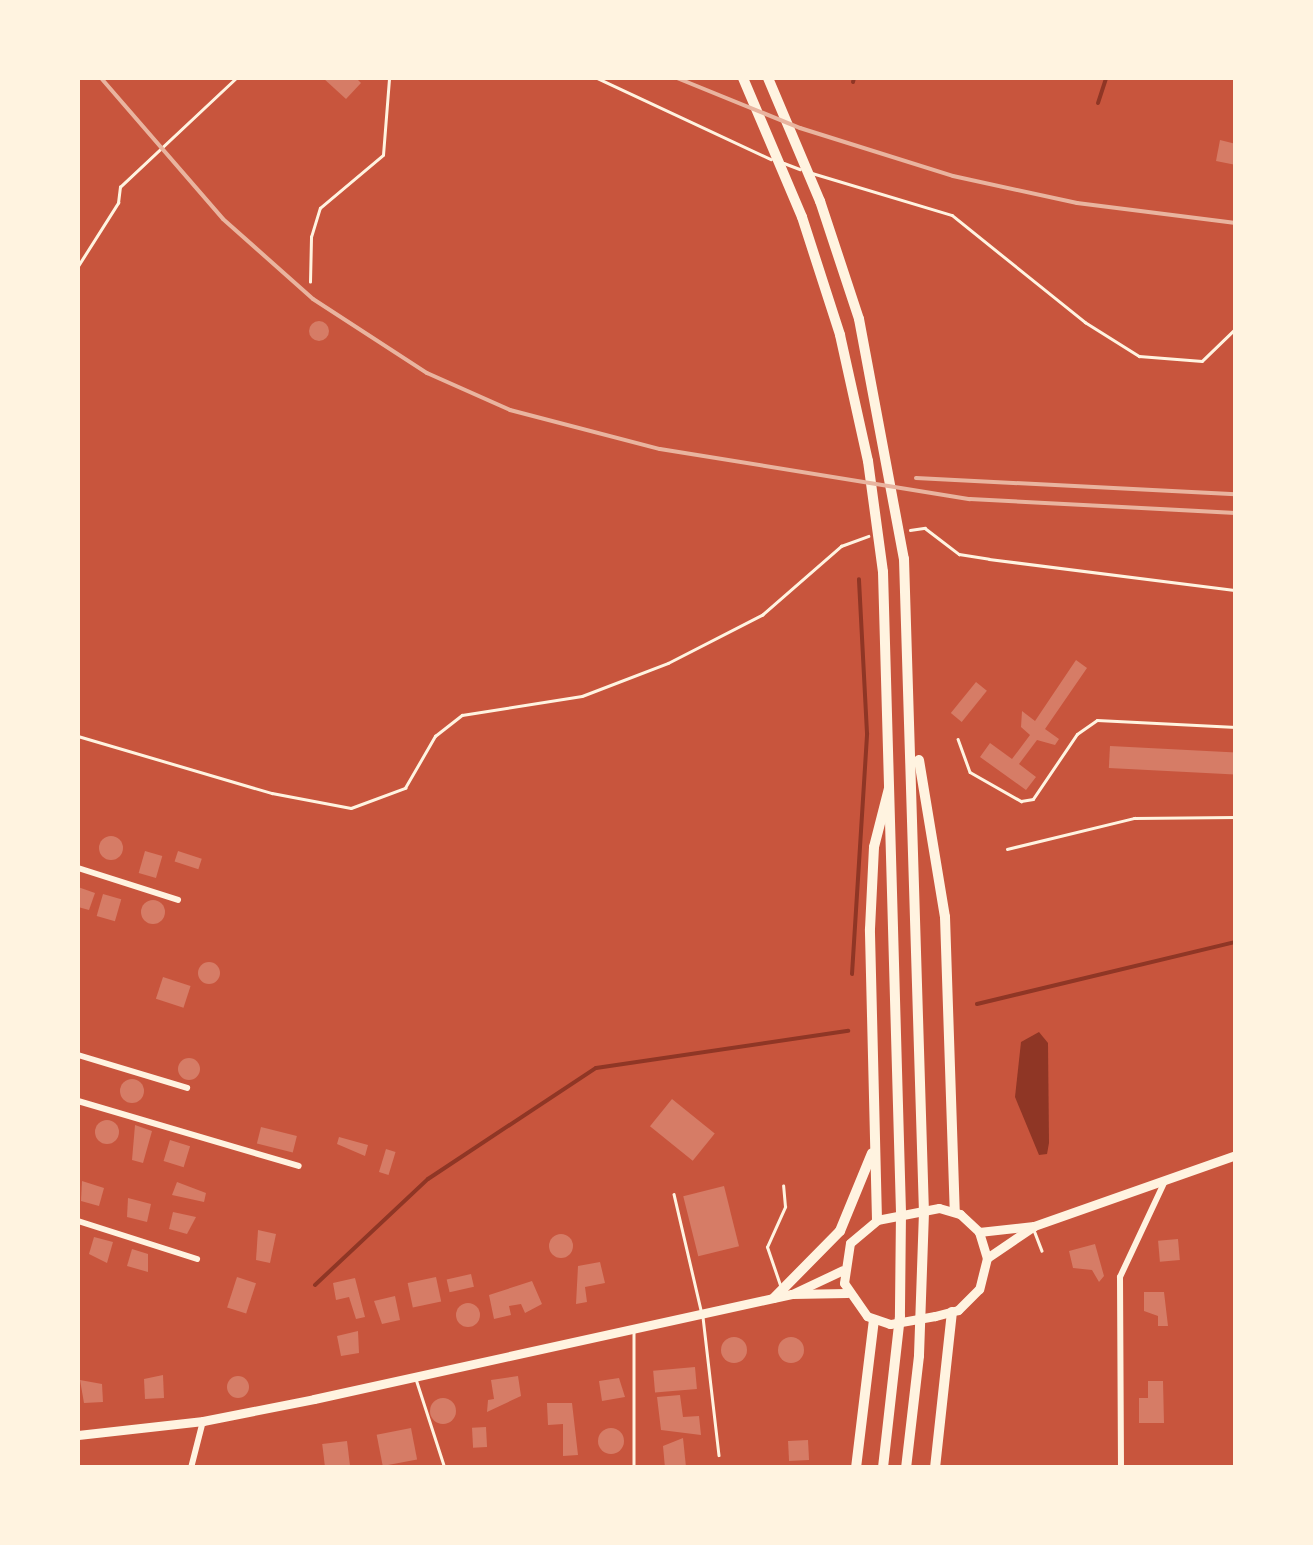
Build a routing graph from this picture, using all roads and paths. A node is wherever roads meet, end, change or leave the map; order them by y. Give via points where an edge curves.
1 (236, 78) edge
2 (388, 78) edge
3 (598, 78) edge
4 (743, 78) edge
5 (768, 78) edge
6 (78, 266) edge
7 (310, 282) dead end
8 (1236, 328) edge
9 (908, 530) dead end
10 (875, 535) dead end
11 (1236, 590) edge
12 (1236, 728) edge
13 (78, 736) edge
14 (914, 736) junction
15 (958, 739) dead end
16 (892, 773) junction
17 (1236, 817) edge
18 (1007, 849) dead end
19 (78, 868) edge
20 (178, 900) dead end
21 (78, 1055) edge
22 (187, 1088) dead end
23 (78, 1102) edge
24 (876, 1143) junction
25 (1236, 1155) edge
26 (299, 1166) dead end
27 (1165, 1180) junction
28 (783, 1186) dead end
29 (674, 1194) dead end
30 (955, 1212) junction
31 (877, 1220) junction
32 (78, 1221) edge
33 (1034, 1226) junction
34 (979, 1232) junction
35 (1042, 1251) dead end
36 (988, 1258) junction
37 (198, 1259) dead end
38 (843, 1270) junction
39 (848, 1293) junction
40 (783, 1294) junction
41 (952, 1312) junction
42 (702, 1314) junction
43 (874, 1320) junction
44 (634, 1330) junction
45 (416, 1378) junction
46 (203, 1421) junction
47 (78, 1434) edge
48 (719, 1455) dead end
49 (191, 1468) edge
50 (445, 1468) edge
51 (634, 1468) edge
52 (856, 1468) edge
53 (883, 1468) edge
54 (906, 1468) edge
55 (934, 1468) edge
56 (1121, 1468) edge

1 - 6 path via 120,187 118,203
2 - 7 lane via 383,155 320,208 311,237
3 - 8 lane via 774,160 952,215 1085,322 1139,356 1197,363
4 - 16 main road via 796,201 836,320 868,460 882,572
5 - 14 main road via 820,201 859,319 890,458 904,559
9 - 11 path via 925,528 959,554 989,560
10 - 13 path via 841,546 762,615 668,662 582,696 462,715 435,736 404,788 351,808 272,793
12 - 15 lane via 1097,720 1077,734 1034,799 1021,801 970,772
14 - 30 main road via 936,831 945,917
14 - 54 main road via 923,1174 919,1356
16 - 24 main road via 874,847 871,894
16 - 53 main road via 901,1177 896,1358
17 - 18 lane via 1134,818
19 - 20 street
21 - 22 street
23 - 26 street
24 - 31 main road
24 - 40 main road via 840,1231
25 - 27 main road
27 - 33 main road
27 - 56 street via 1120,1277
28 - 40 lane via 785,1208 767,1246
29 - 42 lane
30 - 31 main road via 920,1209
30 - 34 main road
31 - 38 main road via 850,1243
32 - 37 street
33 - 34 main road
33 - 35 lane
33 - 36 main road
34 - 36 main road
36 - 41 main road via 980,1289
38 - 39 main road
38 - 40 main road
39 - 40 main road
39 - 43 main road
40 - 42 main road
41 - 43 main road via 902,1323
41 - 55 main road
42 - 44 main road
42 - 48 lane
43 - 52 main road
44 - 45 main road
44 - 51 lane
45 - 46 main road
45 - 50 lane
46 - 47 main road
46 - 49 street

